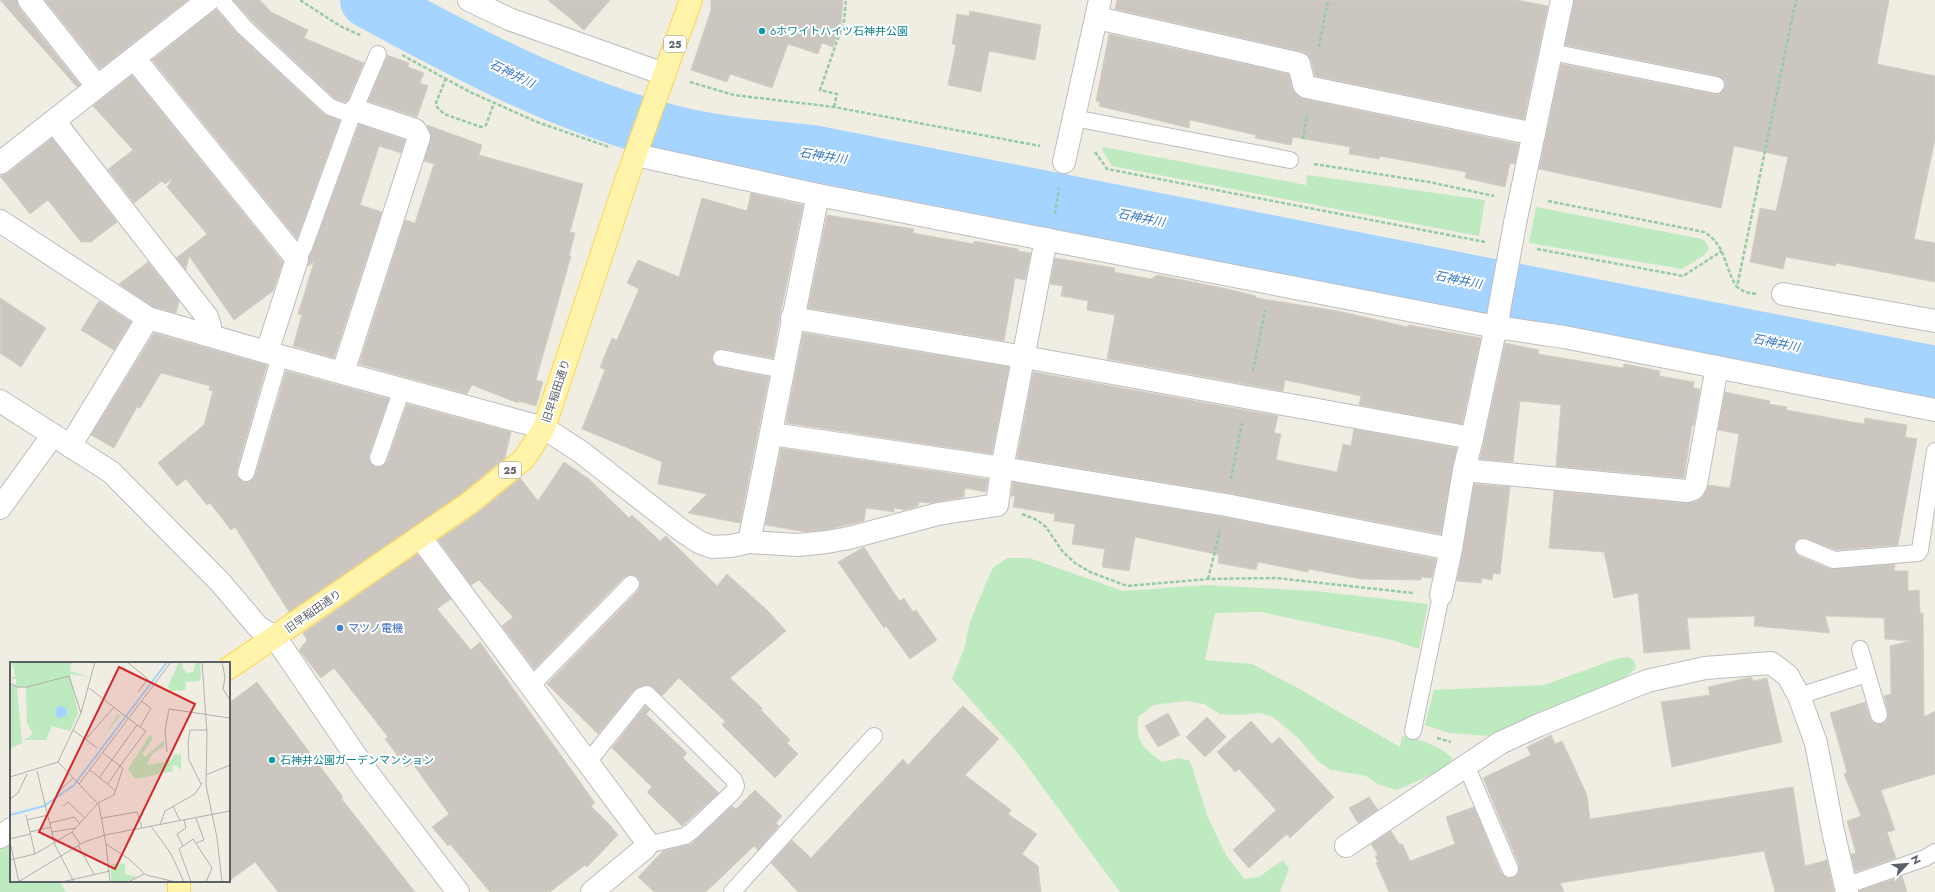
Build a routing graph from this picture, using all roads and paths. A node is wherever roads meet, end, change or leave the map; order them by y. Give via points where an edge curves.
1 (29, 0) edge
2 (221, 0) edge
3 (300, 0) edge
4 (469, 0) edge
5 (691, 0) edge
6 (846, 0) edge
7 (1562, 0) edge
8 (1796, 0) edge
9 (198, 3) edge
10 (1099, 9) edge
11 (368, 38) dead end
12 (395, 52) dead end
13 (1552, 52) junction
14 (378, 54) dead end
15 (134, 58) junction
16 (446, 78) junction
17 (662, 81) junction
18 (1716, 85) dead end
19 (97, 86) junction
20 (1311, 88) junction
21 (494, 103) junction
22 (834, 107) dead end
23 (353, 112) junction
24 (1074, 118) junction
25 (54, 121) junction
26 (1534, 134) junction
27 (1303, 140) dead end
28 (1093, 149) dead end
29 (637, 150) junction
30 (1290, 160) dead end
31 (1064, 162) joint
32 (0, 163) edge
33 (818, 195) junction
34 (1054, 216) dead end
35 (0, 221) edge
36 (1046, 239) junction
37 (1487, 242) dead end
38 (1532, 248) dead end
39 (1722, 251) dead end
40 (297, 259) junction
41 (1739, 276) dead end
42 (1270, 284) junction
43 (1783, 294) dead end
44 (148, 318) junction
45 (792, 318) junction
46 (1497, 319) junction
47 (1935, 321) edge
48 (209, 335) junction
49 (273, 354) junction
50 (1024, 357) junction
51 (721, 358) dead end
52 (1717, 367) junction
53 (783, 370) junction
54 (343, 372) junction
55 (402, 389) junction
56 (1248, 397) junction
57 (0, 401) edge
58 (1935, 410) edge
59 (544, 428) junction
60 (772, 434) junction
61 (1472, 438) junction
62 (61, 440) junction
63 (1935, 451) edge
64 (378, 458) dead end
65 (1002, 468) junction
66 (1464, 470) junction
67 (246, 473) dead end
68 (996, 505) junction
69 (1226, 505) junction
70 (0, 508) edge
71 (420, 537) junction
72 (748, 542) junction
73 (1803, 547) dead end
74 (1451, 549) junction
75 (1208, 579) junction
76 (632, 584) dead end
77 (1441, 595) junction
78 (275, 637) junction
79 (1860, 649) dead end
80 (230, 667) edge
81 (1867, 674) junction
82 (531, 686) junction
83 (1799, 696) junction
84 (1879, 714) dead end
85 (1413, 731) joint
86 (874, 736) dead end
87 (1475, 759) junction
88 (588, 762) junction
89 (10, 830) edge
90 (0, 837) edge
91 (647, 845) junction
92 (1346, 846) dead end
93 (1935, 852) edge
94 (1510, 870) dead end
95 (179, 882) edge
96 (1846, 889) edge
97 (178, 892) edge
98 (458, 892) edge
99 (592, 892) edge
100 (732, 892) edge

1 - 19 street
2 - 23 lane via 244,27 330,107
3 - 11 path via 340,26
4 - 17 street
5 - 17 main road, 旧早稲田通り / 25
6 - 22 path via 844,21 820,90 837,94
7 - 13 street
8 - 41 path
9 - 15 street
10 - 20 street via 1299,64 1304,85
10 - 24 street
12 - 16 path
13 - 18 lane
13 - 26 street
14 - 23 lane
15 - 19 street
15 - 40 street
16 - 21 path
16 - 21 path via 436,103 444,114 481,127 486,125
17 - 29 main road, 旧早稲田通り / 25
19 - 25 street
20 - 26 street
20 - 27 path
21 - 29 path via 537,122
23 - 40 lane via 304,247
23 - 54 street via 415,130 419,137
24 - 30 lane
24 - 31 street
25 - 32 street
25 - 48 street via 207,317
26 - 46 street, bridge
28 - 37 path via 1107,169
29 - 33 street
29 - 59 main road, 旧早稲田通り / 25
31 - 34 path
33 - 36 street
33 - 45 street
35 - 44 street
36 - 42 street
36 - 50 street
38 - 39 path via 1683,276
40 - 49 street
42 - 46 street
42 - 56 path
43 - 47 street
44 - 48 street
44 - 62 street
45 - 50 street
45 - 53 street
46 - 52 street via 1564,337
46 - 61 street
48 - 49 street
49 - 54 street
49 - 67 lane
50 - 56 street
50 - 65 street
51 - 53 lane
52 - 58 street
52 - 66 street via 1693,489 1687,491
53 - 60 street
54 - 55 street
55 - 59 street
55 - 64 lane
56 - 61 street
56 - 69 path
57 - 62 street
59 - 71 main road, 旧早稲田通り / 25 via 524,459 468,504
59 - 72 street via 581,452 648,506 699,542 712,546 731,546
60 - 65 street
60 - 72 street
61 - 66 street
62 - 70 street
62 - 78 street via 111,472 220,582 258,627
63 - 73 lane via 1918,554 1834,560
65 - 68 street
65 - 69 street
66 - 74 street
68 - 72 street via 938,514 827,542 798,545
68 - 75 path via 1037,520 1046,527 1063,552 1075,563 1090,572 1127,586
69 - 74 street
69 - 75 path
71 - 78 main road, 旧早稲田通り / 25
71 - 82 street
74 - 77 street
75 - 77 path via 1276,578
76 - 82 lane
77 - 85 lane
78 - 80 main road, 旧早稲田通り / 25
78 - 98 street via 364,768
79 - 81 lane
81 - 83 lane
81 - 84 lane
82 - 88 street
83 - 87 street via 1788,676 1771,663 1705,668 1647,681 1500,743
83 - 96 street via 1816,743
85 - 87 path
86 - 100 lane
87 - 92 street
87 - 94 lane
88 - 91 street
88 - 91 lane via 642,696 647,694 734,780 734,791 692,831 678,838
89 - 90 street
91 - 99 street
93 - 96 lane
95 - 97 main road

